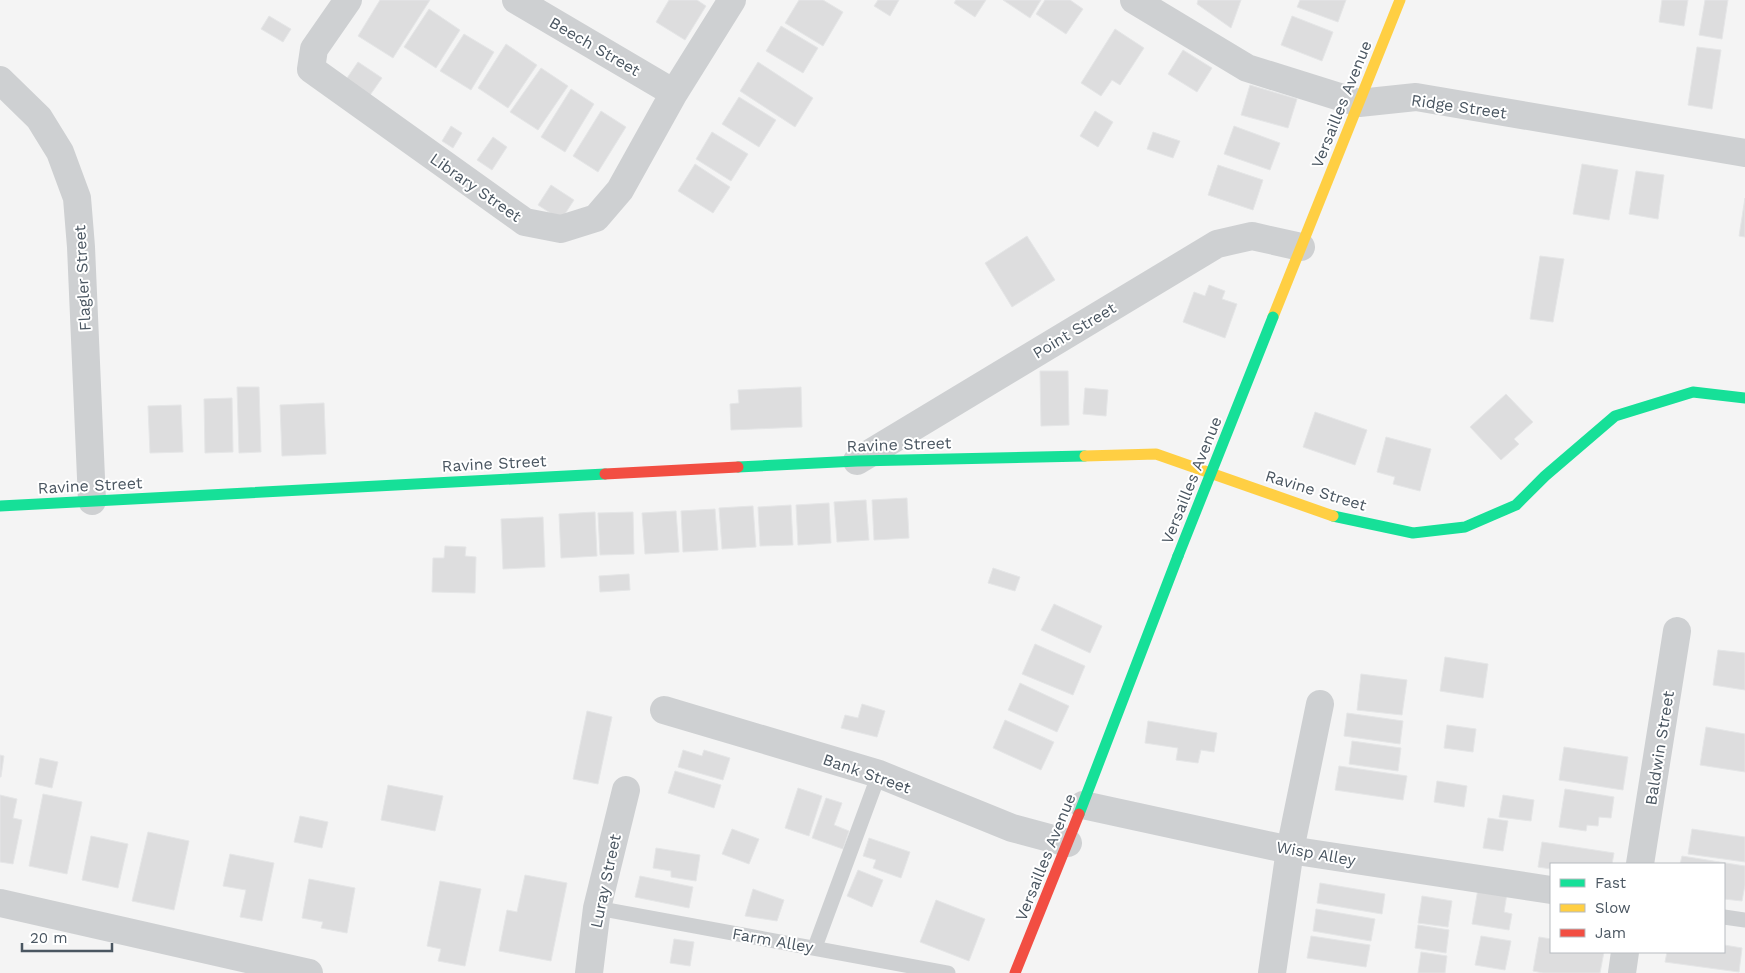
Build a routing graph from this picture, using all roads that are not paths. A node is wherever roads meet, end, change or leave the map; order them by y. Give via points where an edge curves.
1 (348, 0) edge
2 (516, 0) edge
3 (732, 0) edge
4 (1134, 0) edge
5 (1400, 0) edge
6 (0, 80) edge
7 (674, 93) junction
8 (1359, 103) junction
9 (1745, 152) edge
10 (1301, 247) junction
11 (1745, 398) edge
12 (856, 461) junction
13 (92, 501) junction
14 (0, 506) edge
15 (1677, 632) dead end
16 (1320, 704) dead end
17 (664, 710) dead end
18 (879, 774) junction
19 (626, 790) dead end
20 (1083, 805) junction
21 (1068, 843) junction
22 (1290, 850) junction
23 (1640, 863) edge
24 (1550, 890) edge
25 (0, 903) edge
26 (597, 908) junction
27 (1725, 917) edge
28 (1745, 920) edge
29 (815, 947) junction
30 (1625, 953) edge
31 (309, 973) edge
32 (589, 973) edge
33 (948, 973) edge
34 (1015, 973) edge
35 (1272, 973) edge
36 (1622, 973) edge

1 - 7 street, Library Street via 314,49 311,69 525,222 561,229 596,218 620,190
2 - 7 street, Beech Street
3 - 7 street
4 - 8 street, Ridge Street via 1247,68
5 - 8 street, Versailles Avenue
6 - 13 street, Flagler Street via 39,118 60,152 77,198 82,247
8 - 9 street, Ridge Street via 1416,97
8 - 10 street, Versailles Avenue
10 - 12 street, Point Street via 1252,236 1218,244
10 - 20 street, Versailles Avenue, bridge
11 - 12 street, Ravine Street via 1693,392 1615,416 1516,505 1465,527 1413,533 1330,515 1156,454
12 - 13 street, Ravine Street
13 - 14 street, Ravine Street
15 - 23 street, Baldwin Street
16 - 22 street
17 - 18 street, Bank Street
18 - 21 street, Bank Street via 1012,828
18 - 29 lane
19 - 26 street, Luray Street
20 - 21 street, Versailles Avenue
20 - 22 street, Wisp Alley
21 - 34 street, Versailles Avenue
22 - 24 street, Wisp Alley
22 - 35 street
25 - 31 street
26 - 29 lane, Farm Alley
26 - 32 street, Luray Street
27 - 28 lane
29 - 33 lane, Farm Alley
30 - 36 street

